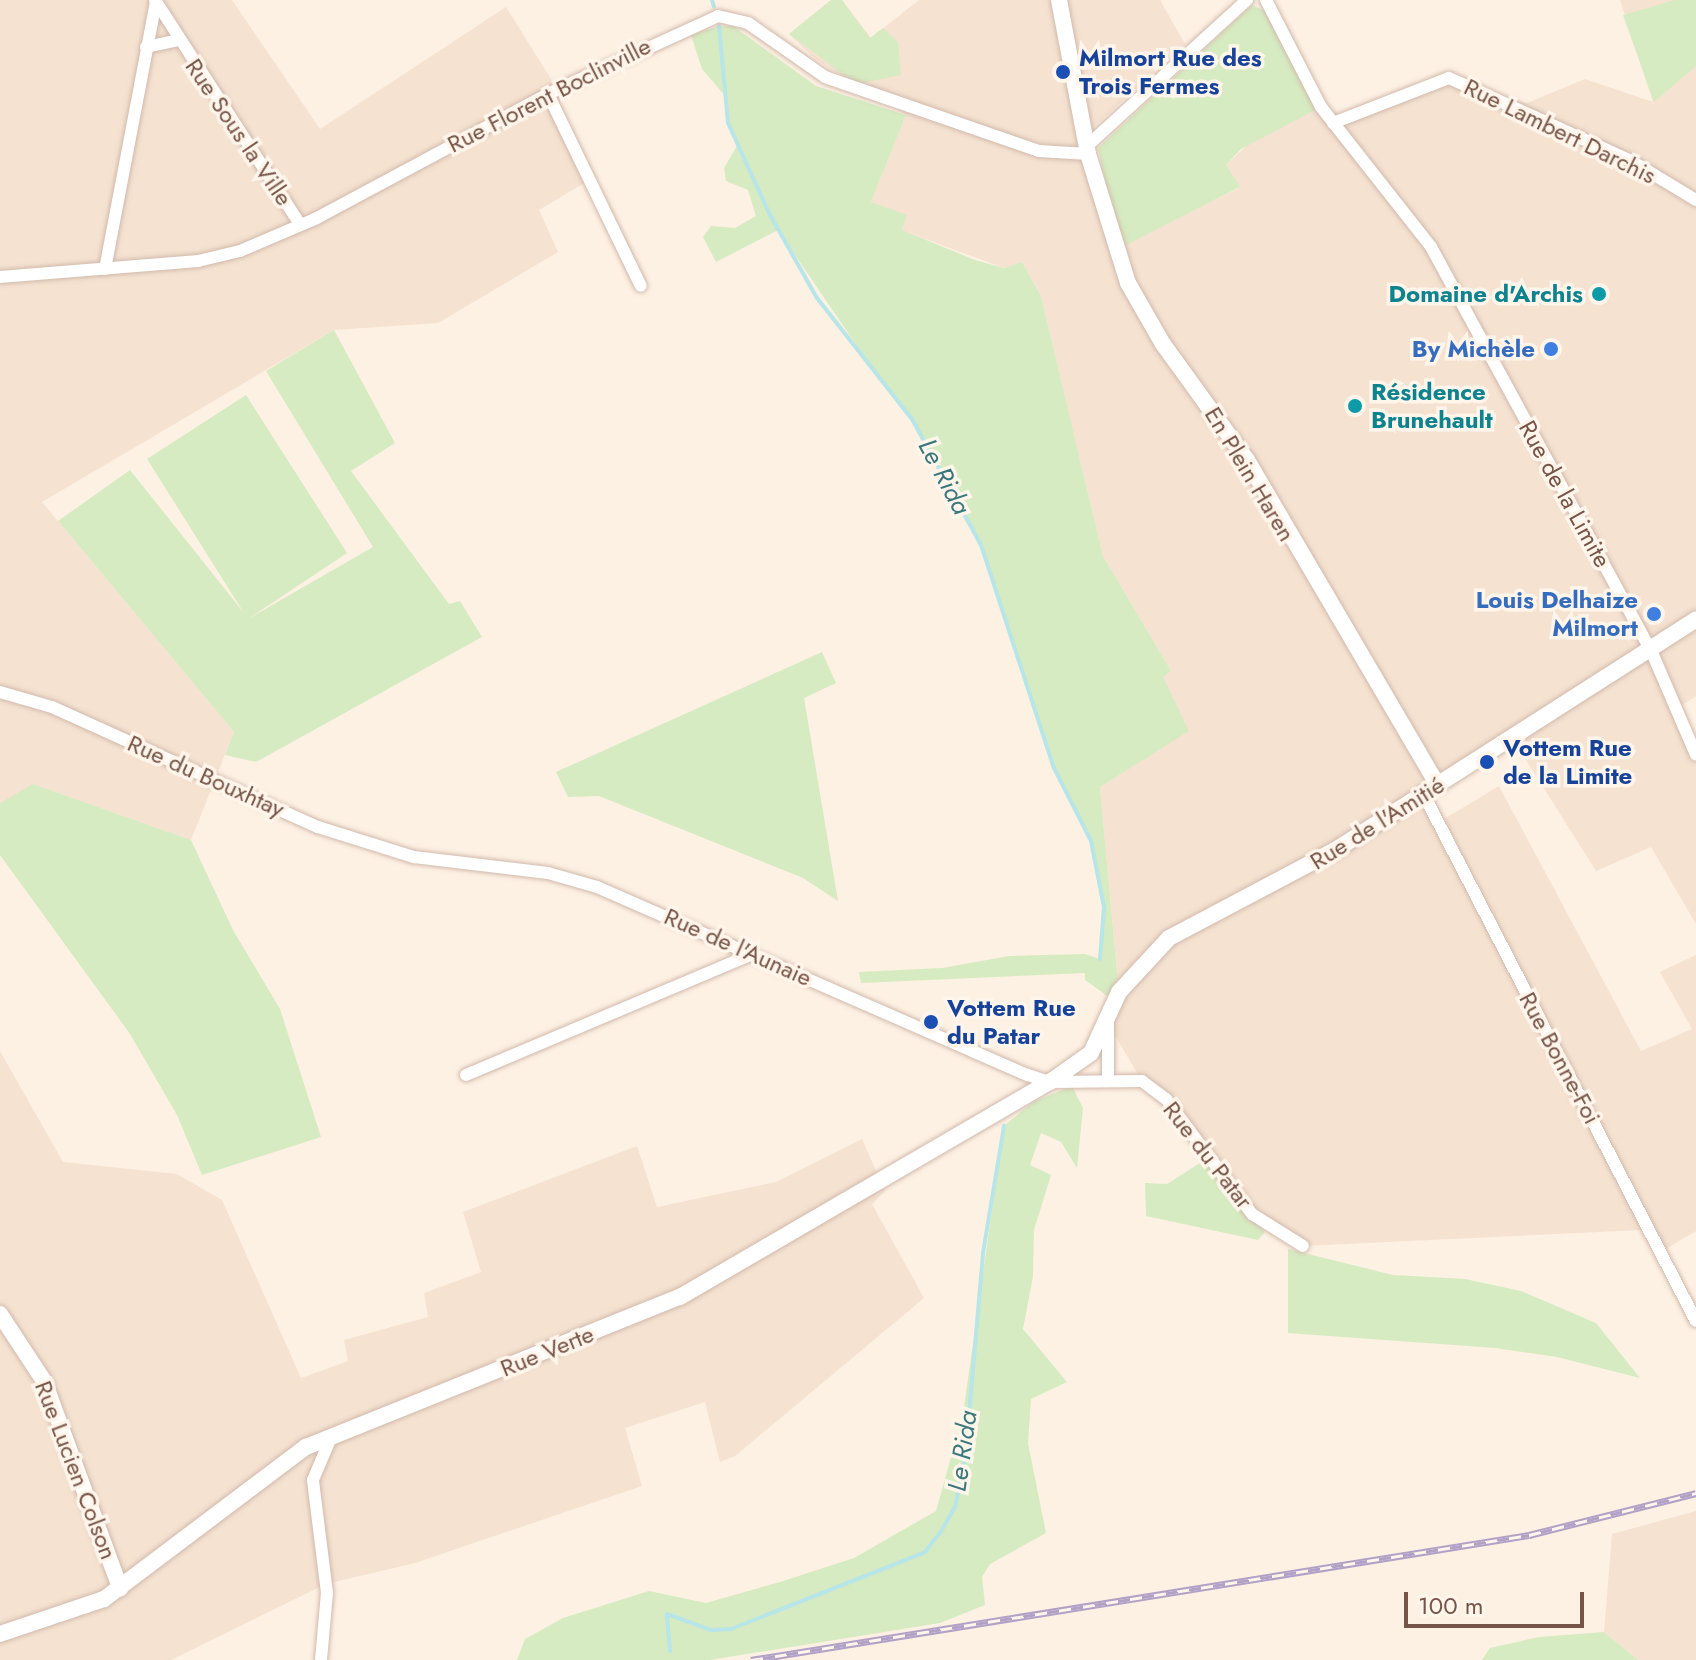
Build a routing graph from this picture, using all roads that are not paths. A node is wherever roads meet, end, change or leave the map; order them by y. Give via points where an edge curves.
1 (1059, 0) edge
2 (1247, 0) edge
3 (1266, 0) edge
4 (155, 1) edge
5 (178, 40) junction
6 (146, 47) junction
7 (548, 94) junction
8 (1333, 123) junction
9 (1087, 150) junction
10 (1696, 200) edge
11 (300, 224) junction
12 (105, 269) junction
13 (0, 277) edge
14 (641, 286) dead end
15 (1696, 619) edge
16 (1650, 648) junction
17 (0, 692) edge
18 (1696, 755) edge
19 (1438, 785) junction
20 (1424, 795) junction
21 (414, 857) joint
22 (752, 954) junction
23 (1108, 1024) junction
24 (1091, 1053) joint
25 (466, 1075) dead end
26 (1108, 1079) junction
27 (1050, 1082) junction
28 (1303, 1246) dead end
29 (0, 1314) edge
30 (1696, 1321) edge
31 (332, 1435) junction
32 (120, 1588) junction
33 (0, 1634) edge
34 (321, 1660) edge

1 - 9 street, En Plein Haren
2 - 9 street
3 - 8 street, Rue de la Limite
4 - 5 street, Rue Sous la Ville
4 - 6 street
5 - 6 street, Rue Sous la Ville
5 - 11 street, Rue Sous la Ville
6 - 12 street
7 - 9 street, Rue Florent Boclinville via 703,19 735,17 814,73 1039,151
7 - 11 street, Rue Florent Boclinville
7 - 14 street
8 - 10 street, Rue Lambert Darchis via 1449,78 1633,162
8 - 16 street, Rue de la Limite via 1431,247
9 - 19 street, En Plein Haren via 1128,283 1163,344 1247,460
11 - 12 street, Rue Florent Boclinville via 240,251 198,261
12 - 13 street, Rue Florent Boclinville
15 - 16 street, Rue de l'Amitié
16 - 18 street, Rue de la Limite
16 - 19 street, Rue de l'Amitié
17 - 21 street, Rue du Bouxhtay via 52,707 318,827
19 - 20 street, Rue de l'Amitié
20 - 23 street, Rue de l'Amitié via 1324,857 1169,938 1119,992
20 - 30 street, Rue Bonne-Foi
21 - 22 street, Rue de l'Aunaie via 548,873
22 - 25 street
22 - 27 street, Rue de l'Aunaie
23 - 24 street, Rue de l'Amitié
23 - 26 street
24 - 27 street, Rue Verte
26 - 27 street, Rue du Patar
26 - 28 street, Rue du Patar via 1142,1081 1166,1099 1252,1214
27 - 31 street, Rue Verte via 680,1297
29 - 32 street, Rue Lucien Colson via 44,1381
31 - 32 street, Rue Verte via 265,1473
31 - 34 street via 313,1480 327,1593
32 - 33 street, Rue Verte

